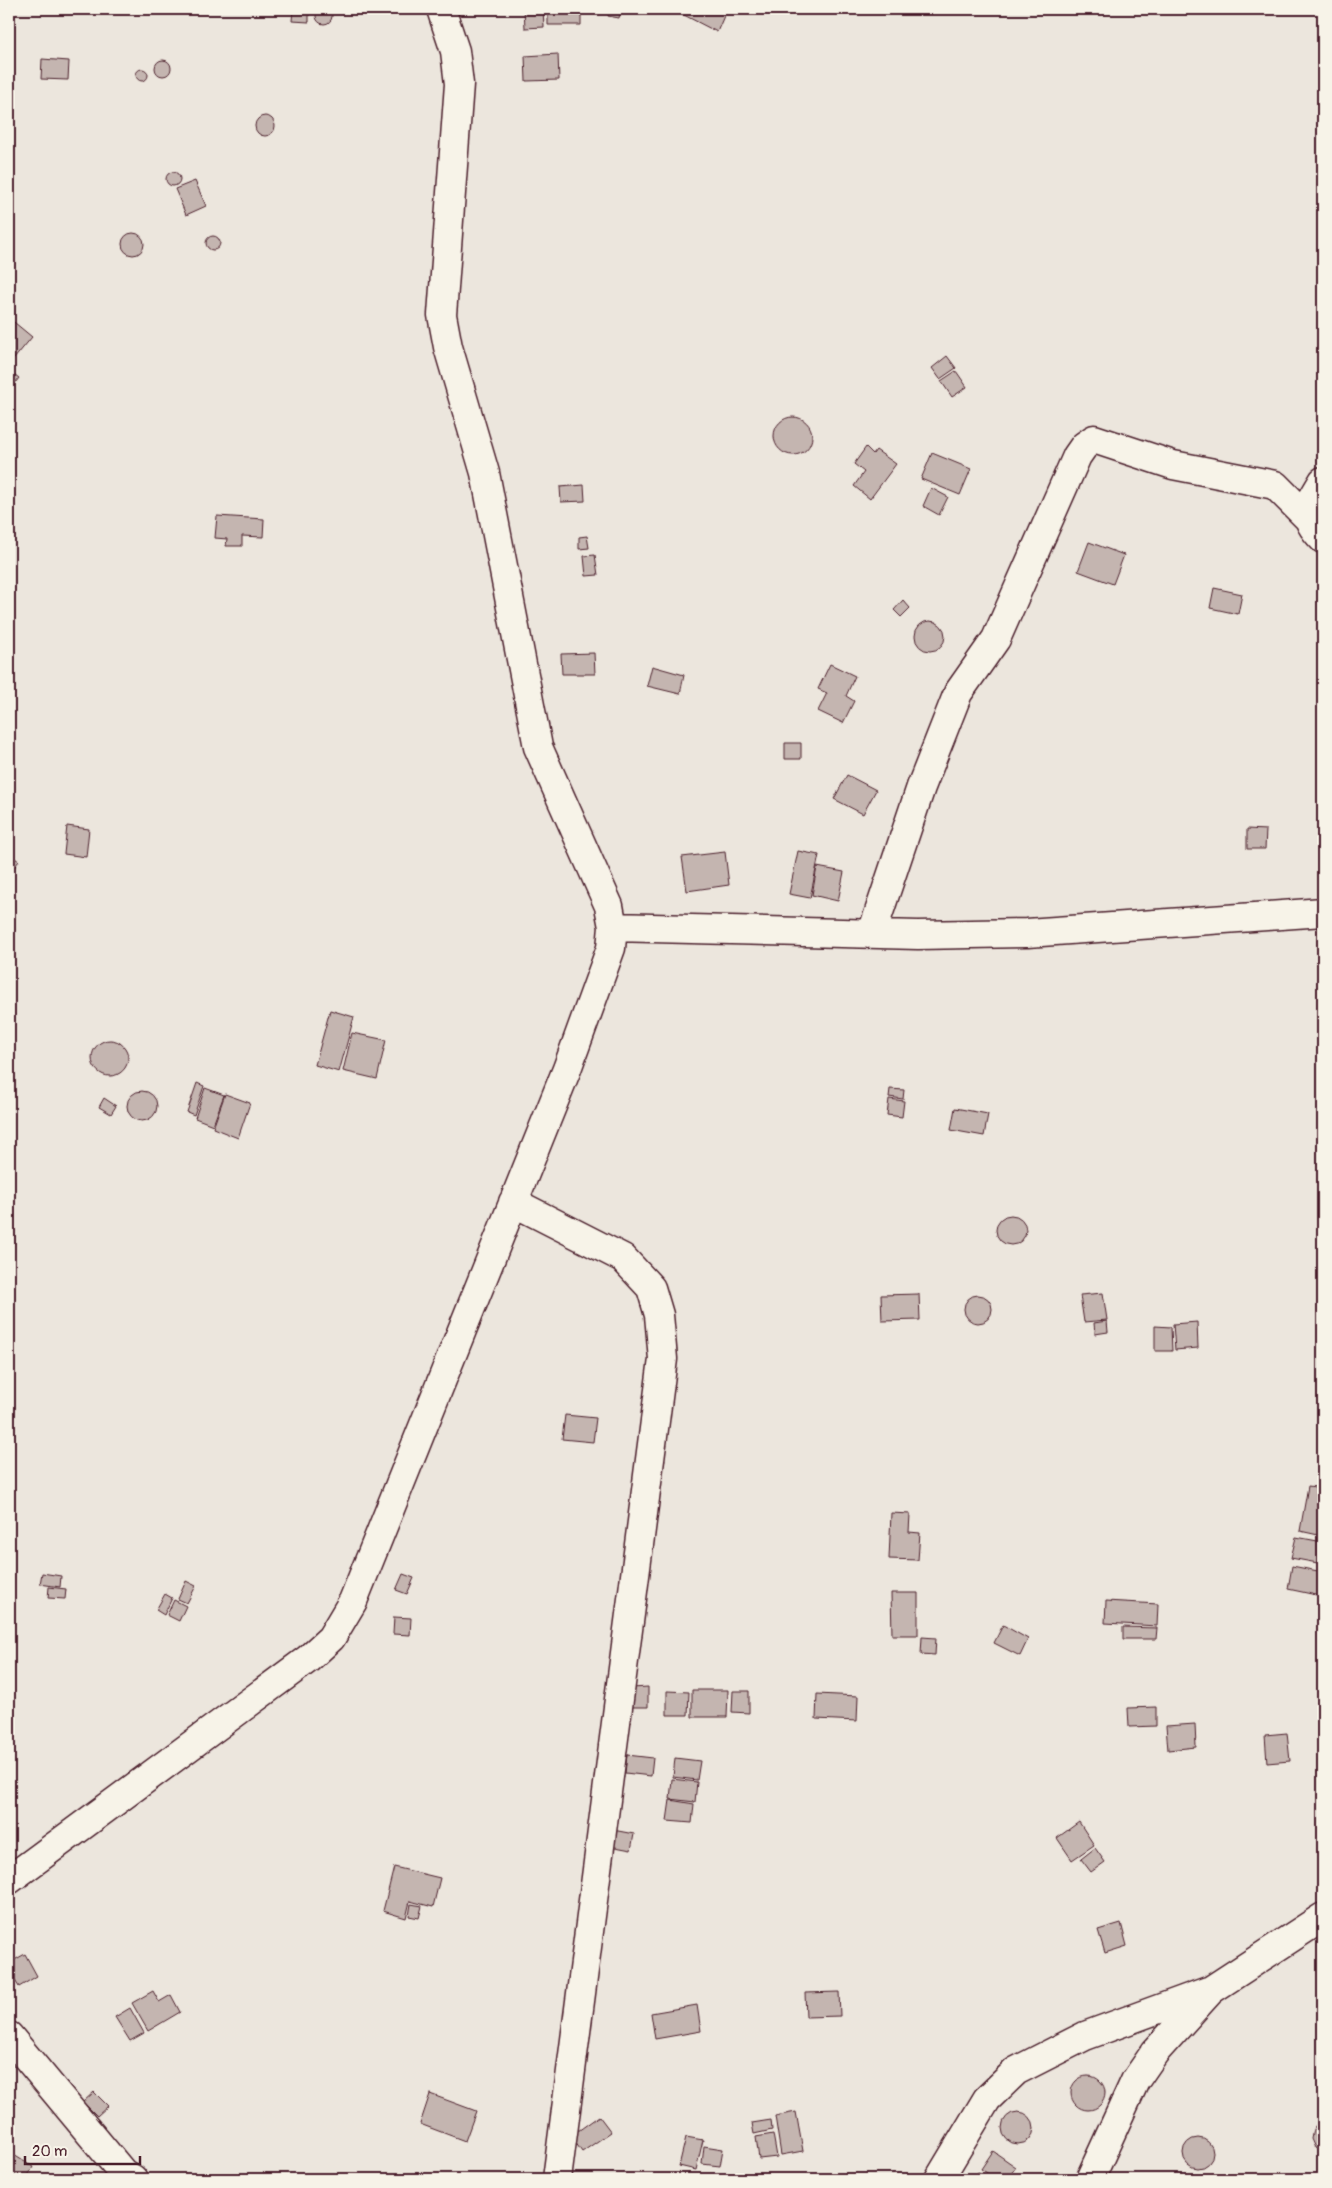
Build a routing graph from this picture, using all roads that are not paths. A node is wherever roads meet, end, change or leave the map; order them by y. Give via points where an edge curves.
1 (441, 9) edge
2 (1323, 481) edge
3 (1307, 517) junction
4 (1323, 539) edge
5 (1323, 912) edge
6 (613, 927) junction
7 (872, 933) junction
8 (514, 1202) junction
9 (9, 1880) edge
10 (1323, 1917) edge
11 (1211, 1990) junction
12 (9, 2036) edge
13 (133, 2179) edge
14 (557, 2179) edge
15 (939, 2179) edge
16 (1090, 2179) edge

1 - 6 street via 455,51 458,84 442,315 448,347 486,474 538,748 609,906
2 - 3 street via 1307,507
3 - 4 street
3 - 7 street via 1274,485 1173,465 1094,439 1084,446 996,638 958,693 921,787
5 - 7 street via 1027,934
6 - 7 street
6 - 8 street via 611,948
8 - 9 street via 353,1601 332,1638
8 - 14 street via 623,1258 651,1288 664,1359
10 - 11 street
11 - 15 street via 1085,2036 1016,2071 987,2099
11 - 16 street via 1155,2052 1135,2081
12 - 13 street via 123,2173

